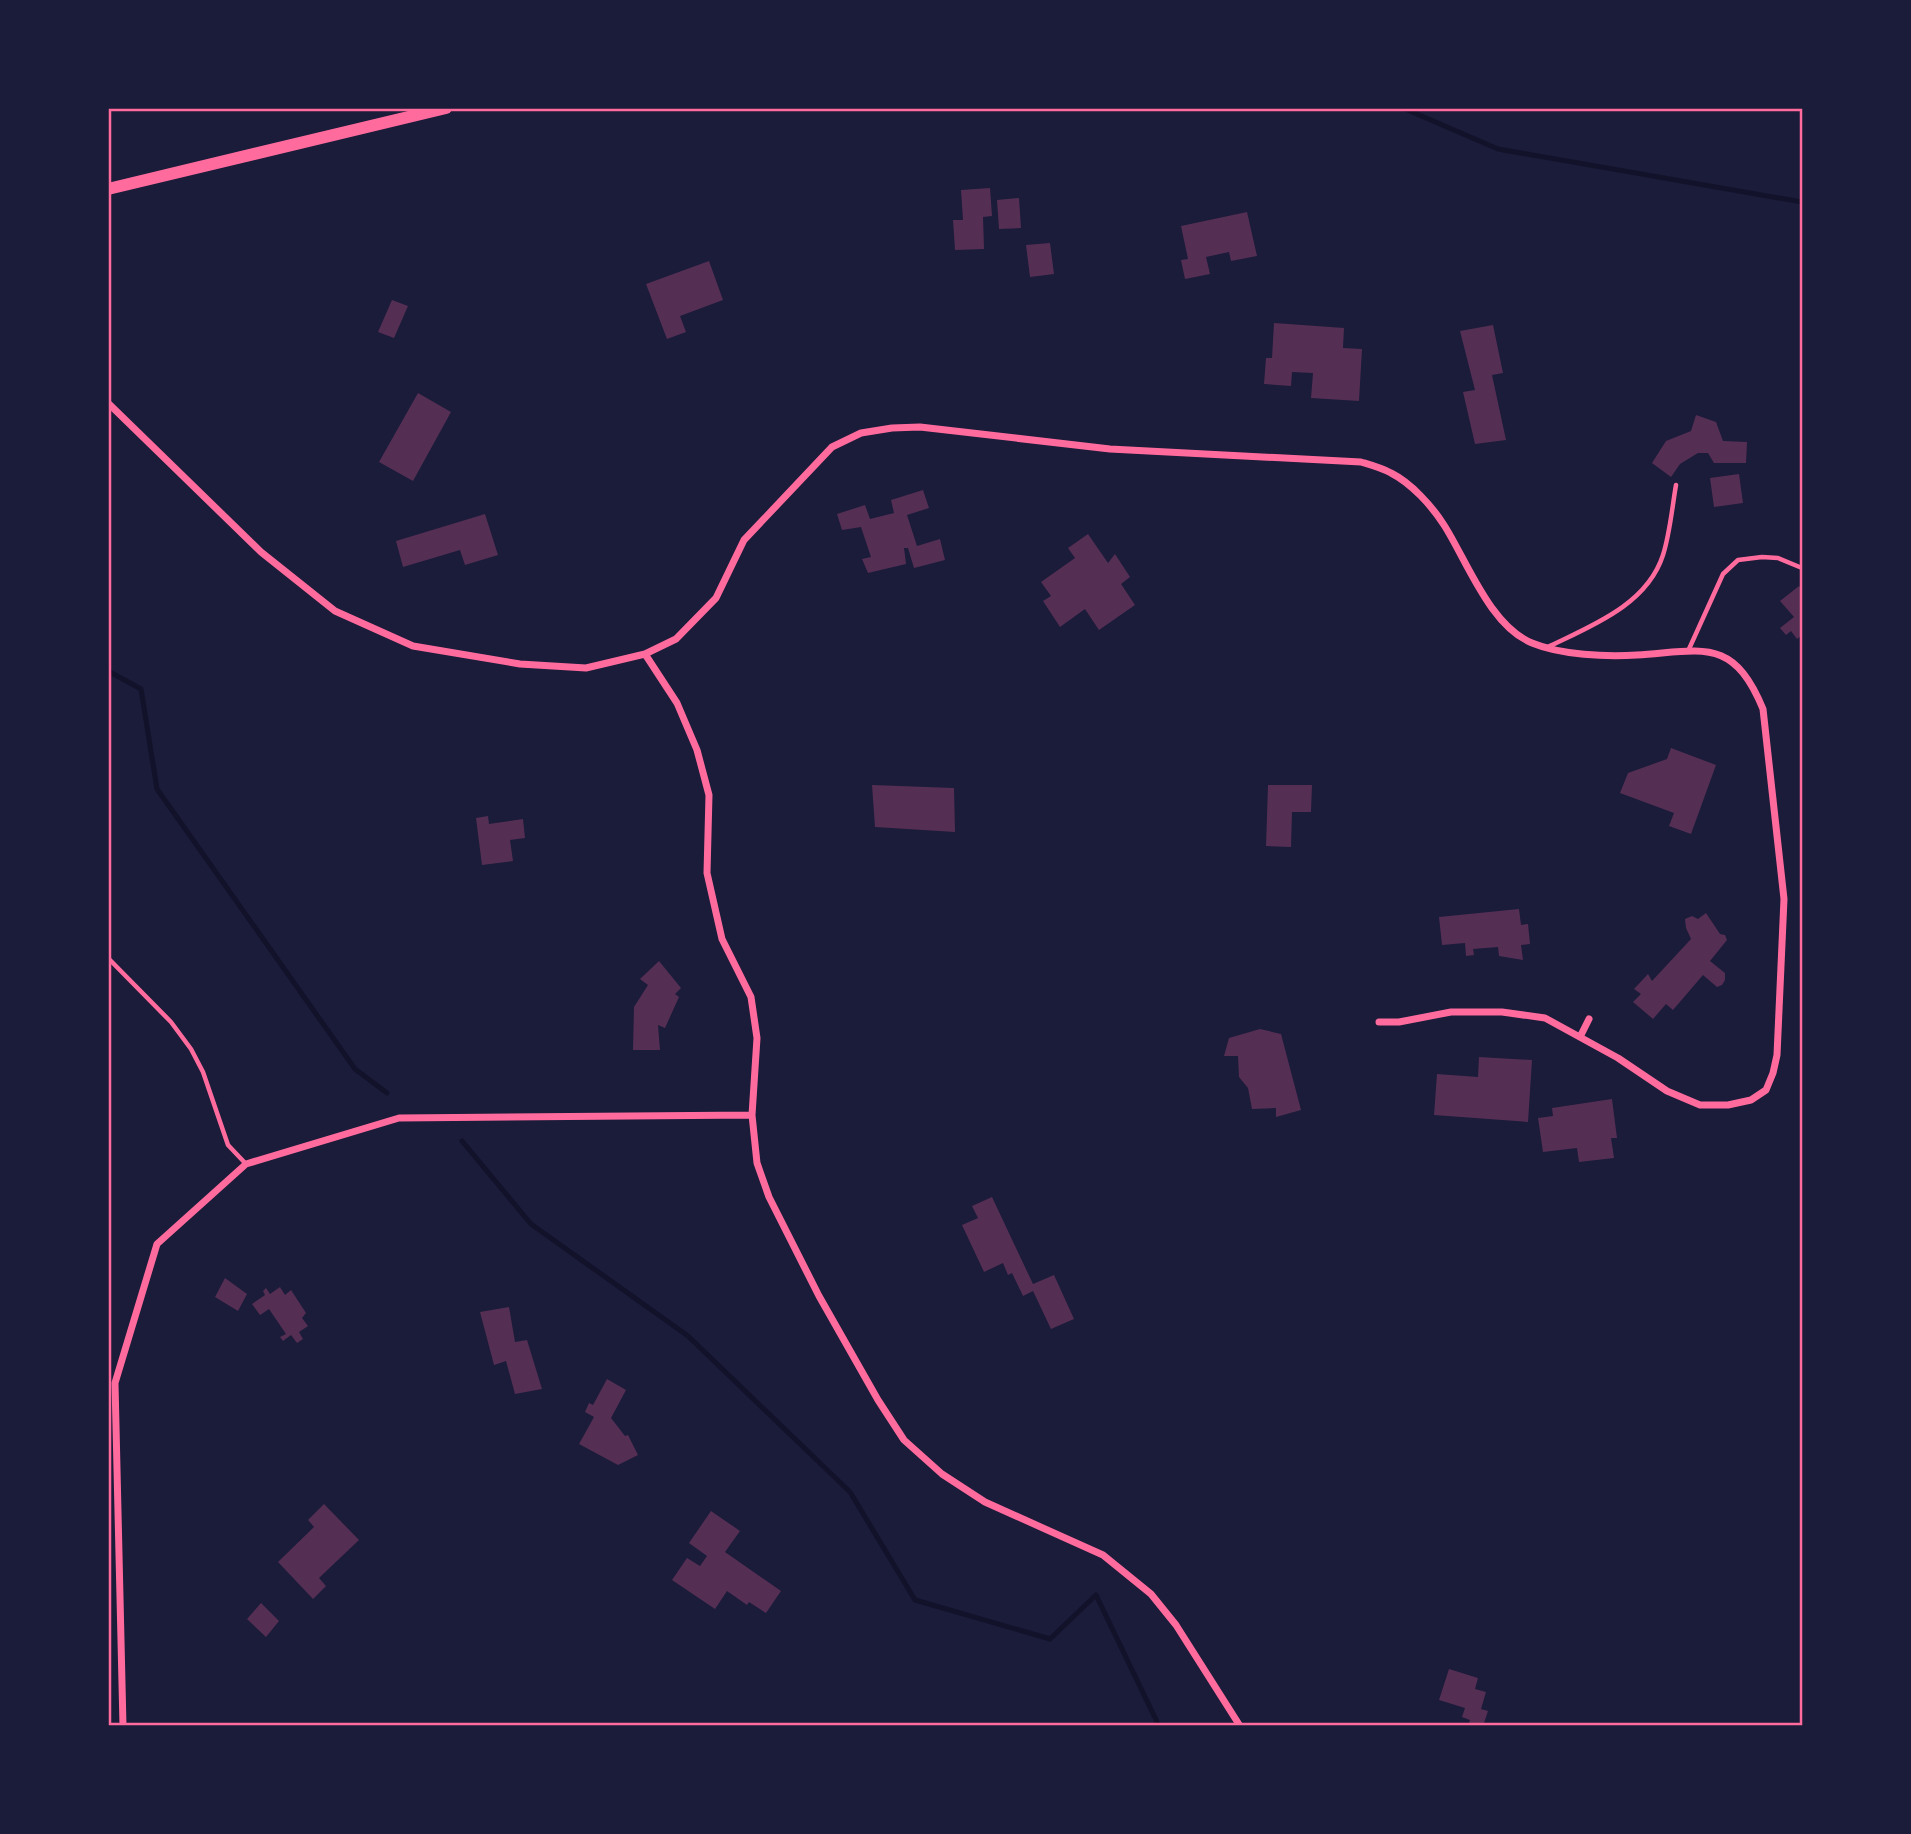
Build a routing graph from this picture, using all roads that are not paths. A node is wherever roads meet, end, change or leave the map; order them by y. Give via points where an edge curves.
1 (446, 108) edge
2 (108, 189) edge
3 (108, 403) edge
4 (1676, 485) dead end
5 (1802, 568) edge
6 (1547, 648) junction
7 (1689, 649) junction
8 (645, 654) junction
9 (108, 958) edge
10 (1589, 1019) dead end
11 (1378, 1022) dead end
12 (1580, 1037) junction
13 (752, 1115) junction
14 (246, 1164) junction
15 (123, 1726) edge
16 (1240, 1726) edge

1 - 2 street
3 - 8 street via 261,552 335,611 413,646 520,664 586,668
4 - 6 lane via 1664,553 1651,579 1608,617
5 - 7 lane via 1778,558 1738,560 1723,574
6 - 7 street via 1597,655
6 - 8 street via 1529,642 1508,626 1428,505 1392,473 1361,462 1110,449 920,427 861,433 832,447 744,540 716,598 676,639
7 - 12 street via 1720,654 1740,668 1753,684 1763,709 1784,899 1773,1073 1766,1090 1751,1100 1700,1105 1667,1091
8 - 13 street via 677,703 709,795 707,873 722,939 751,997 757,1038
9 - 14 lane via 191,1049 204,1072 228,1145
10 - 12 street
11 - 12 street via 1451,1012 1502,1012 1545,1018
13 - 14 street via 399,1118
13 - 16 street via 757,1163 774,1206 819,1296 904,1440 942,1474 985,1502 1103,1555 1151,1594
14 - 15 street via 157,1244 115,1383

